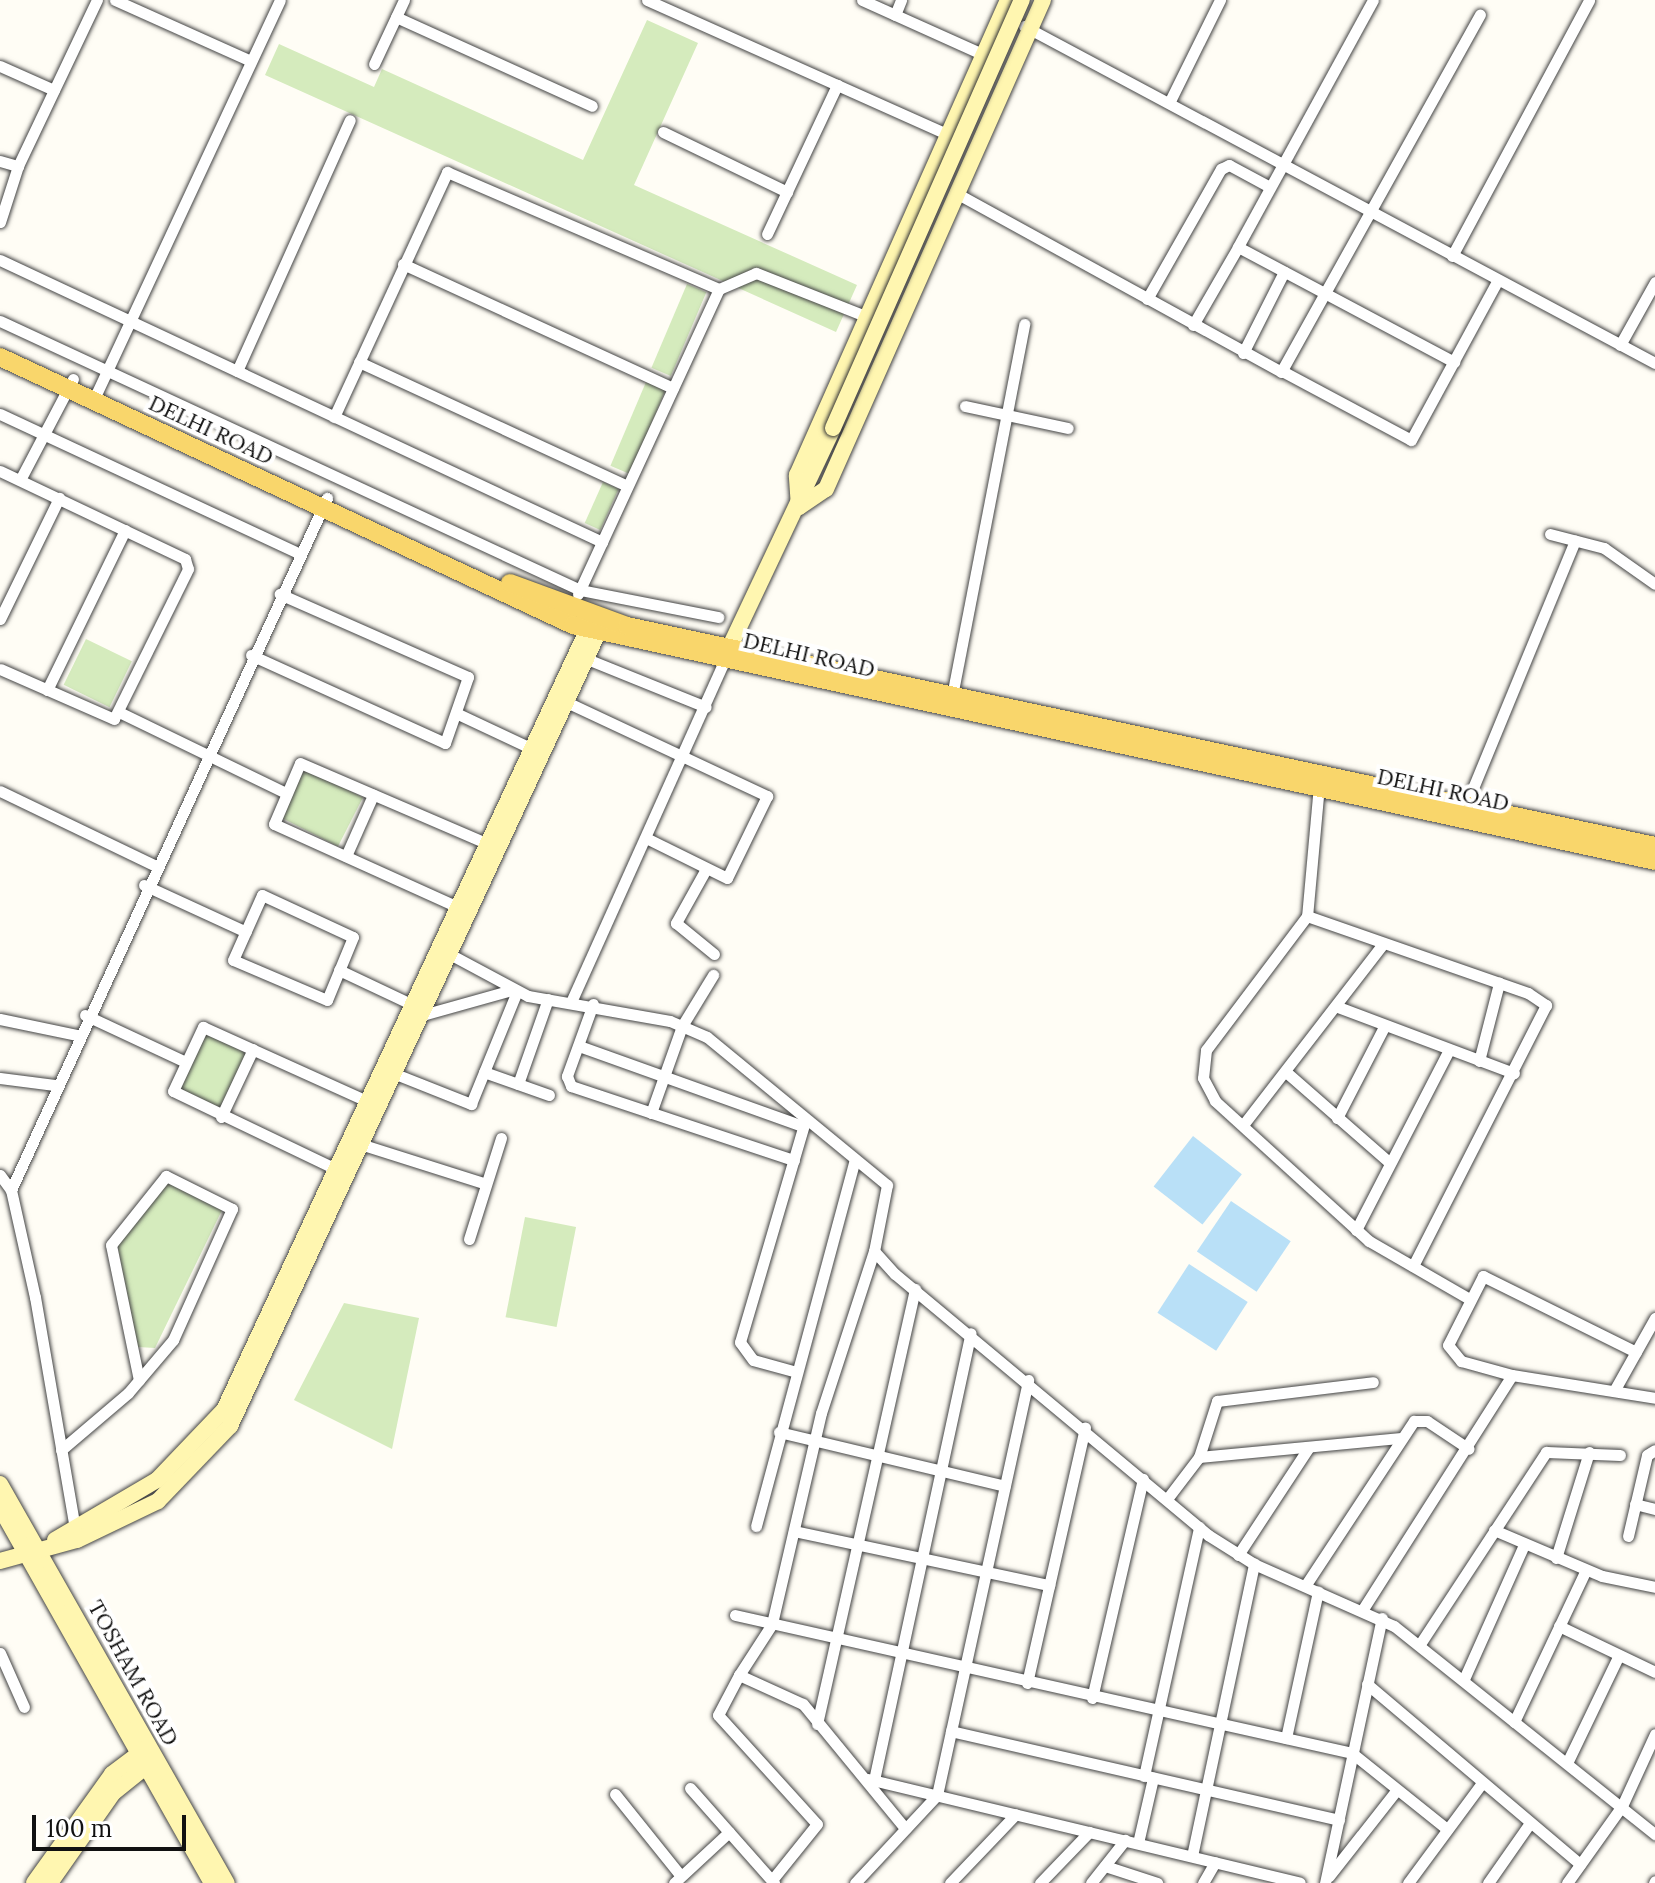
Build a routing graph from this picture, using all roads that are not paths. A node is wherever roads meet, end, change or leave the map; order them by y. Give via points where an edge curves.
1 (97, 0) edge
2 (280, 0) edge
3 (404, 0) edge
4 (647, 0) edge
5 (862, 0) edge
6 (901, 0) edge
7 (1008, 0) edge
8 (1022, 0) edge
9 (1043, 0) edge
10 (1220, 0) edge
11 (1373, 0) edge
12 (1589, 0) edge
13 (118, 1) edge
14 (895, 15) junction
15 (1480, 15) dead end
16 (396, 17) junction
17 (1025, 26) junction
18 (997, 36) junction
19 (982, 54) junction
20 (251, 61) junction
21 (374, 64) dead end
22 (0, 66) edge
23 (837, 85) junction
24 (54, 90) junction
25 (1170, 101) junction
26 (592, 106) dead end
27 (350, 120) dead end
28 (663, 132) dead end
29 (947, 134) junction
30 (0, 161) edge
31 (1283, 163) junction
32 (18, 166) junction
33 (1268, 186) junction
34 (787, 192) junction
35 (956, 193) junction
36 (1370, 213) junction
37 (0, 222) edge
38 (767, 234) dead end
39 (1238, 247) junction
40 (1452, 256) junction
41 (0, 260) edge
42 (403, 264) junction
43 (1284, 272) junction
44 (1498, 280) junction
45 (1655, 282) edge
46 (719, 289) junction
47 (1327, 294) junction
48 (1147, 299) junction
49 (865, 316) junction
50 (0, 321) edge
51 (131, 321) junction
52 (1024, 324) dead end
53 (1193, 325) junction
54 (0, 345) edge
55 (1620, 345) junction
56 (1243, 353) junction
57 (0, 357) edge
58 (359, 362) junction
59 (1454, 362) junction
60 (1655, 363) edge
61 (107, 370) junction
62 (237, 371) junction
63 (1282, 371) junction
64 (70, 384) junction
65 (673, 388) junction
66 (95, 395) junction
67 (965, 406) dead end
68 (0, 414) edge
69 (1008, 415) junction
70 (334, 417) junction
71 (1068, 428) dead end
72 (43, 434) junction
73 (0, 471) edge
74 (20, 480) junction
75 (627, 486) junction
76 (59, 498) junction
77 (325, 503) junction
78 (799, 507) junction
79 (125, 530) junction
80 (1550, 534) dead end
81 (1575, 541) junction
82 (602, 542) junction
83 (300, 554) junction
84 (1655, 584) edge
85 (580, 590) junction
86 (280, 594) junction
87 (568, 616) junction
88 (718, 617) dead end
89 (0, 619) edge
90 (596, 624) junction
91 (726, 654) junction
92 (251, 655) junction
93 (587, 659) junction
94 (0, 669) edge
95 (47, 690) junction
96 (952, 696) junction
97 (562, 700) junction
98 (706, 707) junction
99 (119, 712) junction
100 (458, 714) junction
101 (538, 752) junction
102 (204, 756) junction
103 (684, 756) junction
104 (1319, 782) junction
105 (0, 791) edge
106 (286, 793) junction
107 (373, 795) junction
108 (1466, 805) junction
109 (646, 838) junction
110 (1655, 846) edge
111 (496, 847) junction
112 (346, 856) junction
113 (1655, 861) edge
114 (154, 865) junction
115 (706, 869) junction
116 (144, 885) junction
117 (460, 908) junction
118 (1307, 916) junction
119 (246, 932) junction
120 (1382, 945) junction
121 (446, 953) junction
122 (714, 954) dead end
123 (339, 970) junction
124 (713, 975) dead end
125 (1499, 983) junction
126 (515, 990) junction
127 (548, 999) junction
128 (571, 1002) junction
129 (593, 1004) junction
130 (1338, 1007) junction
131 (420, 1010) junction
132 (85, 1015) junction
133 (0, 1019) edge
134 (682, 1026) junction
135 (1384, 1027) junction
136 (77, 1035) junction
137 (579, 1046) junction
138 (253, 1049) junction
139 (1449, 1050) junction
140 (1479, 1061) junction
141 (186, 1062) junction
142 (484, 1072) junction
143 (1286, 1072) junction
144 (1514, 1073) junction
145 (398, 1075) junction
146 (665, 1076) junction
147 (0, 1078) edge
148 (518, 1084) junction
149 (55, 1085) junction
150 (549, 1095) dead end
151 (376, 1105) junction
152 (651, 1113) junction
153 (221, 1117) junction
154 (1337, 1118) junction
155 (804, 1123) junction
156 (1243, 1125) junction
157 (501, 1138) dead end
158 (359, 1143) junction
159 (794, 1160) junction
160 (855, 1160) junction
161 (1390, 1163) junction
162 (345, 1173) junction
163 (0, 1175) edge
164 (486, 1184) junction
165 (11, 1190) junction
166 (1356, 1230) junction
167 (469, 1239) dead end
168 (874, 1251) junction
169 (1413, 1266) junction
170 (915, 1289) junction
171 (1466, 1297) junction
172 (1655, 1318) edge
173 (971, 1333) junction
174 (1636, 1352) junction
175 (793, 1371) junction
176 (1512, 1375) junction
177 (139, 1380) junction
178 (1028, 1380) junction
179 (1373, 1382) dead end
180 (1614, 1391) junction
181 (1655, 1398) edge
182 (1085, 1428) junction
183 (779, 1432) junction
184 (1401, 1438) junction
185 (815, 1441) junction
186 (1309, 1447) junction
187 (1469, 1449) junction
188 (61, 1450) junction
189 (1655, 1450) edge
190 (1589, 1452) junction
191 (1620, 1455) dead end
192 (877, 1456) junction
193 (1199, 1457) junction
194 (941, 1471) junction
195 (1143, 1479) junction
196 (0, 1484) edge
197 (1005, 1486) junction
198 (1167, 1499) junction
199 (1635, 1504) junction
200 (0, 1507) edge
201 (1655, 1509) edge
202 (756, 1526) dead end
203 (1199, 1527) junction
204 (1494, 1530) junction
205 (794, 1531) junction
206 (75, 1532) junction
207 (1628, 1536) dead end
208 (858, 1545) junction
209 (1524, 1545) junction
210 (30, 1548) junction
211 (1238, 1555) junction
212 (1556, 1558) junction
213 (922, 1560) junction
214 (0, 1561) edge
215 (1254, 1564) junction
216 (1586, 1570) junction
217 (986, 1572) junction
218 (1049, 1585) junction
219 (1305, 1586) junction
220 (1655, 1587) edge
221 (1318, 1591) junction
222 (1363, 1609) junction
223 (735, 1615) dead end
224 (1382, 1618) junction
225 (772, 1624) junction
226 (1559, 1626) junction
227 (837, 1639) junction
228 (1420, 1644) junction
229 (0, 1653) edge
230 (902, 1654) junction
231 (1618, 1657) junction
232 (965, 1668) junction
233 (1655, 1672) edge
234 (739, 1675) junction
235 (1464, 1679) junction
236 (1027, 1683) junction
237 (1367, 1684) junction
238 (1092, 1698) junction
239 (24, 1707) dead end
240 (1158, 1709) junction
241 (1514, 1722) junction
242 (1222, 1723) junction
243 (817, 1724) junction
244 (951, 1731) junction
245 (1655, 1734) edge
246 (1286, 1738) junction
247 (1352, 1753) junction
248 (146, 1757) junction
249 (1567, 1763) junction
250 (1148, 1777) junction
251 (869, 1779) junction
252 (1482, 1783) junction
253 (690, 1788) dead end
254 (1207, 1791) junction
255 (1395, 1792) junction
256 (615, 1794) dead end
257 (937, 1795) junction
258 (1622, 1806) junction
259 (1016, 1814) junction
260 (1339, 1820) junction
261 (1530, 1823) junction
262 (905, 1828) junction
263 (1447, 1829) junction
264 (729, 1832) junction
265 (1089, 1832) junction
266 (1655, 1834) edge
267 (1125, 1840) junction
268 (1138, 1843) junction
269 (1192, 1856) junction
270 (1215, 1862) junction
271 (1580, 1864) junction
272 (1105, 1866) junction
273 (1256, 1871) junction
274 (678, 1880) edge
275 (1096, 1881) edge
276 (773, 1882) edge
277 (1326, 1882) edge
278 (34, 1883) edge
279 (50, 1883) edge
280 (212, 1883) edge
281 (227, 1883) edge
282 (855, 1883) edge
283 (950, 1883) edge
284 (1040, 1883) edge
285 (1157, 1883) edge
286 (1203, 1883) edge
287 (1248, 1883) edge
288 (1300, 1883) edge
289 (1408, 1883) edge
290 (1488, 1883) edge
291 (1567, 1883) edge

1 - 24 street
2 - 20 street
3 - 16 street
4 - 23 street
5 - 14 street
6 - 14 street
7 - 18 main road
8 - 78 main road, bridge
9 - 17 main road
10 - 25 street
11 - 31 street
12 - 40 street
13 - 20 street
14 - 19 street
15 - 36 street
16 - 21 street
16 - 26 street
17 - 18 street via 1003,24
17 - 25 street
17 - 35 main road
18 - 19 main road
19 - 29 main road
20 - 51 street
22 - 24 street
23 - 29 street
23 - 34 street
24 - 32 street
25 - 31 street
27 - 62 street
28 - 34 street
29 - 49 main road
30 - 32 street
31 - 33 street
31 - 36 street
32 - 37 street
33 - 39 street
33 - 48 street via 1229,165 1221,169
34 - 38 street
35 - 48 street
35 - 78 main road via 826,489
36 - 40 street
36 - 47 street
39 - 43 street
39 - 53 street
40 - 44 street
41 - 51 street
42 - 46 street via 451,172
42 - 58 street
42 - 65 street
43 - 47 street
43 - 56 street
44 - 55 street
44 - 59 street
45 - 55 street
46 - 49 street via 756,273
46 - 65 street
47 - 59 street
47 - 63 street
48 - 53 street
49 - 78 main road via 797,475
50 - 61 street
51 - 61 street
51 - 62 street
52 - 69 street
53 - 56 street
54 - 64 main road, DELHI ROAD
55 - 60 street
56 - 63 street
57 - 64 main road, DELHI ROAD
58 - 70 street
58 - 75 street
59 - 63 street via 1411,440
61 - 66 street
61 - 85 street
62 - 70 street
64 - 66 main road, DELHI ROAD
64 - 72 street
65 - 75 street
66 - 77 main road, DELHI ROAD
67 - 69 street
68 - 72 street
69 - 71 street
69 - 96 street
70 - 82 street
72 - 74 street
72 - 83 street
73 - 74 street
74 - 76 street
75 - 82 street
76 - 79 street
76 - 89 street
77 - 83 street
77 - 87 main road, DELHI ROAD
78 - 91 main road
79 - 95 street
79 - 99 street via 185,559 188,569
80 - 81 street
81 - 84 street via 1612,553
81 - 108 street
82 - 85 street
83 - 86 street
85 - 87 street
85 - 88 street
86 - 92 street
86 - 100 street via 468,677
87 - 90 main road, DELHI ROAD
90 - 91 main road, DELHI ROAD
90 - 93 main road
90 - 97 main road
91 - 96 main road, DELHI ROAD
91 - 98 street
91 - 104 main road, DELHI ROAD
92 - 100 street via 437,745
92 - 102 street
93 - 97 main road
93 - 98 street
94 - 95 street
95 - 99 street via 111,720
96 - 104 main road, DELHI ROAD
97 - 101 main road
97 - 103 street
98 - 103 street
99 - 102 street
100 - 101 street
101 - 111 main road
102 - 106 street
102 - 114 street
103 - 109 street
103 - 115 street via 767,796 730,877
104 - 108 main road, DELHI ROAD
104 - 113 main road, DELHI ROAD
104 - 118 street
105 - 114 street
106 - 107 street via 303,762
106 - 112 street via 274,824
107 - 111 street
107 - 112 street
108 - 110 main road, DELHI ROAD
109 - 115 street
109 - 128 street
111 - 117 main road
111 - 121 main road
112 - 117 street
114 - 116 street
115 - 122 street via 676,923
116 - 119 street
116 - 132 street
117 - 121 main road
118 - 120 street
118 - 156 street via 1201,1064 1208,1092
119 - 123 street via 234,961 322,1002
119 - 123 street via 266,896 351,934
120 - 125 street
120 - 130 street
121 - 126 street
121 - 131 main road
123 - 131 street
124 - 134 street
125 - 140 street
125 - 144 street via 1546,1005
126 - 127 street
126 - 131 street
126 - 142 street
127 - 128 street
127 - 148 street
128 - 129 street
129 - 134 street
129 - 137 street
130 - 135 street
130 - 143 street
131 - 145 main road
131 - 151 main road
132 - 136 street
132 - 141 street
133 - 136 street
134 - 146 street
134 - 155 street via 707,1037
135 - 139 street
135 - 154 street
136 - 149 street
137 - 146 street
137 - 152 street via 566,1083
138 - 141 street via 203,1027
138 - 151 street
138 - 153 street
139 - 140 street
139 - 161 street
140 - 144 street
141 - 153 street via 172,1094
142 - 145 street via 470,1105
142 - 148 street
143 - 154 street
143 - 156 street
144 - 169 street
145 - 151 main road
146 - 152 street
146 - 155 street
147 - 149 street
148 - 150 street
149 - 165 street
151 - 158 main road
152 - 159 street
153 - 162 street
154 - 161 street
155 - 159 street
155 - 160 street
156 - 166 street
157 - 164 street
158 - 162 main road
158 - 164 street
159 - 175 street via 740,1342 753,1360
160 - 168 street via 889,1189
160 - 175 street
161 - 166 street
162 - 206 main road via 230,1426 180,1482
163 - 165 street
164 - 167 street
165 - 188 street
166 - 169 street
168 - 170 street
168 - 185 street
169 - 171 street
170 - 173 street
170 - 192 street
171 - 174 street via 1483,1276
171 - 176 street via 1448,1345 1451,1356
172 - 174 street
173 - 178 street
173 - 194 street
174 - 180 street
175 - 183 street
176 - 180 street
176 - 187 street
177 - 177 street via 173,1340 233,1205 166,1176 111,1245
177 - 188 street
178 - 182 street
178 - 197 street
179 - 193 street via 1217,1401
180 - 181 street
182 - 195 street
182 - 218 street
183 - 185 street
183 - 202 street
184 - 186 street
184 - 187 street via 1423,1419
184 - 219 street
185 - 192 street
185 - 205 street
186 - 193 street
186 - 211 street
187 - 222 street
188 - 206 street
189 - 199 street via 1647,1455
190 - 191 street
190 - 204 street via 1548,1450
190 - 212 street
192 - 194 street
192 - 208 street
193 - 198 street
194 - 197 street
194 - 213 street
195 - 198 street
195 - 238 street
196 - 210 main road, TOSHAM ROAD
197 - 217 street
198 - 203 street
199 - 201 street
199 - 207 street
200 - 210 main road, TOSHAM ROAD
203 - 211 street
203 - 240 street
204 - 209 street
204 - 228 street
205 - 208 street
205 - 225 street
206 - 210 main road
208 - 213 street
208 - 227 street
209 - 212 street
209 - 235 street
210 - 214 main road
210 - 248 main road, TOSHAM ROAD
211 - 215 street
212 - 216 street
213 - 217 street
213 - 230 street
215 - 219 street
215 - 242 street
216 - 220 street
216 - 226 street
217 - 218 street
217 - 232 street
218 - 236 street
219 - 221 street
221 - 222 street
221 - 246 street
222 - 224 street
223 - 225 street
224 - 228 street
224 - 237 street
225 - 227 street
225 - 234 street
226 - 231 street
226 - 241 street
227 - 230 street
227 - 243 street
228 - 235 street
229 - 239 street
230 - 232 street
230 - 251 street
231 - 233 street
231 - 249 street
232 - 236 street
232 - 244 street
234 - 243 street via 783,1689
234 - 276 street via 716,1712 817,1824
235 - 241 street
236 - 238 street
237 - 247 street
237 - 252 street
238 - 240 street
240 - 242 street
240 - 250 street
241 - 249 street
242 - 246 street
242 - 254 street
243 - 251 street
244 - 250 street
244 - 257 street
245 - 258 street
246 - 247 street
247 - 255 street
247 - 260 street
248 - 278 main road via 106,1782
248 - 279 main road via 113,1793
248 - 280 main road, TOSHAM ROAD
248 - 281 main road, TOSHAM ROAD
249 - 258 street
250 - 254 street
250 - 268 street
251 - 257 street
251 - 262 street
252 - 261 street
252 - 263 street
253 - 264 street
254 - 260 street
254 - 269 street
255 - 263 street
255 - 277 street
256 - 274 street
257 - 259 street
257 - 262 street
258 - 266 street
258 - 271 street
259 - 265 street
259 - 283 street
260 - 277 street
261 - 271 street
261 - 290 street
262 - 282 street
263 - 289 street
264 - 274 street
264 - 276 street
265 - 267 street
265 - 284 street
267 - 268 street
267 - 272 street
268 - 269 street
269 - 270 street
270 - 273 street
270 - 286 street
271 - 291 street
272 - 275 street
272 - 285 street
273 - 287 street
273 - 288 street

